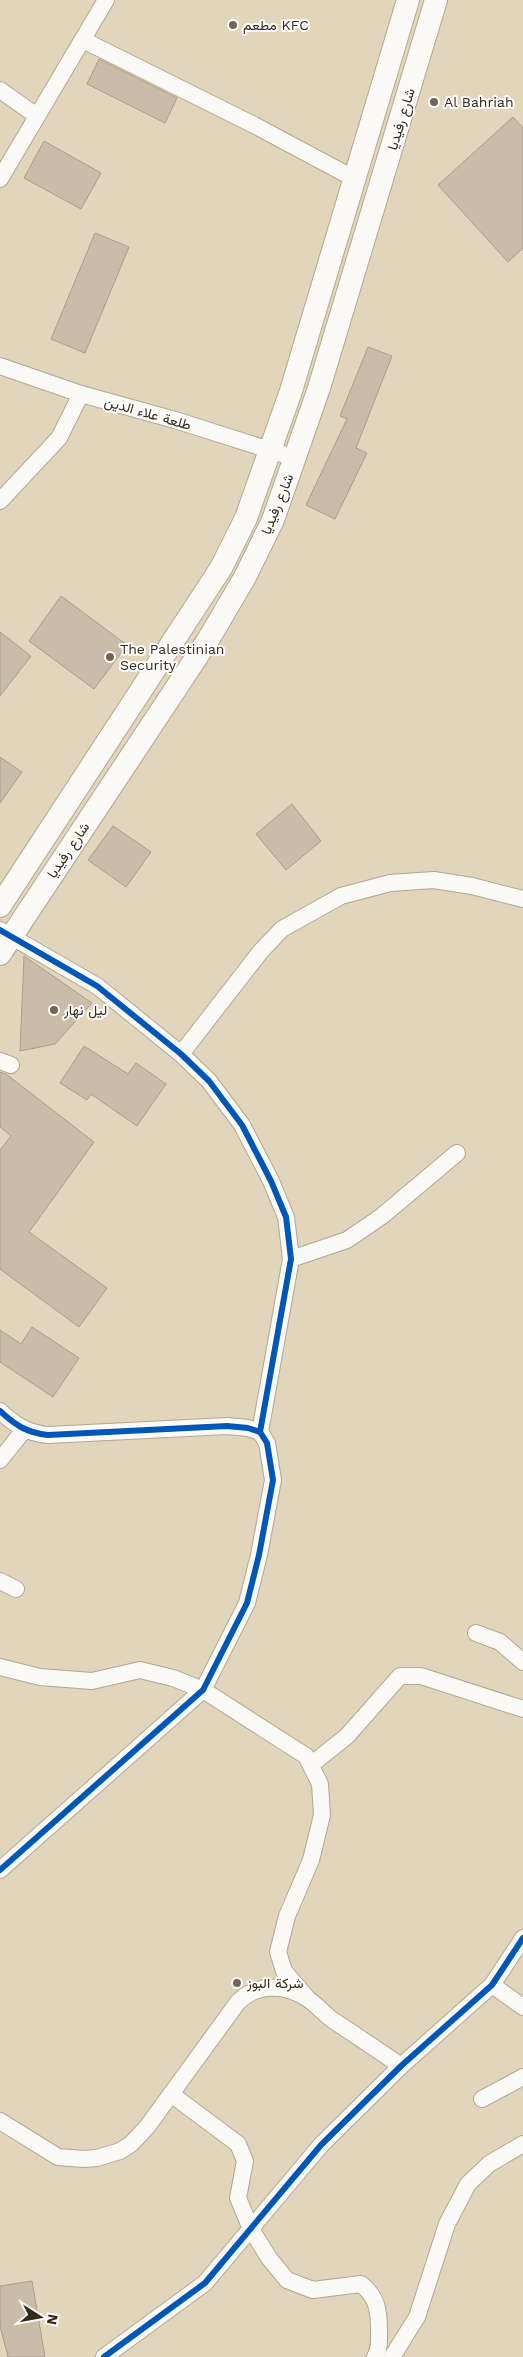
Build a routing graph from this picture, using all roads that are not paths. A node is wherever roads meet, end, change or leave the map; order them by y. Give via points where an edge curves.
1 (106, 0) edge
2 (408, 0) edge
3 (436, 0) edge
4 (82, 40) junction
5 (0, 90) edge
6 (37, 116) junction
7 (0, 179) edge
8 (355, 179) junction
9 (0, 366) edge
10 (81, 394) junction
11 (271, 451) junction
12 (296, 458) junction
13 (0, 501) edge
14 (3, 894) edge
15 (523, 899) edge
16 (4, 940) edge
17 (181, 1054) junction
18 (457, 1153) dead end
19 (291, 1259) junction
20 (0, 1411) edge
21 (24, 1430) junction
22 (260, 1432) junction
23 (0, 1460) edge
24 (0, 1581) edge
25 (16, 1589) dead end
26 (476, 1633) dead end
27 (523, 1662) edge
28 (0, 1667) edge
29 (203, 1690) junction
30 (523, 1709) edge
31 (312, 1764) junction
32 (0, 1870) edge
33 (523, 1938) edge
34 (492, 1984) junction
35 (307, 1998) junction
36 (523, 2006) edge
37 (402, 2066) junction
38 (523, 2077) edge
39 (171, 2094) junction
40 (482, 2099) dead end
41 (0, 2122) edge
42 (523, 2144) edge
43 (251, 2229) junction
44 (104, 2357) edge
45 (375, 2357) edge
46 (392, 2357) edge

1 - 4 street
2 - 8 main road, شارع رفيديا
3 - 12 main road, شارع رفيديا
4 - 6 street
4 - 8 street
5 - 6 street
6 - 7 street
8 - 11 main road, شارع رفيديا
9 - 10 street, طلعة علاء الدين
10 - 11 street, طلعة علاء الدين
10 - 13 street via 58,438
11 - 12 street, طلعة علاء الدين
11 - 14 main road, شارع رفيديا via 246,518 221,568
12 - 16 main road, شارع رفيديا via 273,520 245,577 208,640
15 - 17 street via 434,880 390,883 341,896 282,929 261,951
16 - 17 street via 97,986
17 - 19 street via 208,1081 242,1125 286,1217
18 - 19 street via 382,1216 346,1240
19 - 22 street
20 - 21 street
21 - 22 street via 48,1435 228,1426
21 - 23 street
22 - 29 street via 267,1443 273,1480 259,1555 247,1603
24 - 25 street
26 - 27 street via 500,1642
28 - 29 street via 40,1676 92,1681 140,1670
29 - 31 street via 298,1749
29 - 32 street
30 - 31 street via 421,1676 400,1676 347,1736
31 - 35 street via 322,1793 322,1815 311,1860 288,1916 278,1952 284,1971
33 - 34 street
34 - 36 street
34 - 37 street
35 - 37 street via 329,2017
35 - 39 street via 283,1989 260,1987 250,1991 238,2002
37 - 43 street via 321,2145
38 - 40 street
39 - 41 street via 131,2144 97,2158 58,2157
39 - 43 street via 238,2144 245,2161 238,2198
42 - 46 street via 489,2164 468,2184 447,2224 417,2317
43 - 44 street via 205,2283
43 - 45 street via 287,2280 313,2290 361,2284 371,2292 379,2309 379,2349

